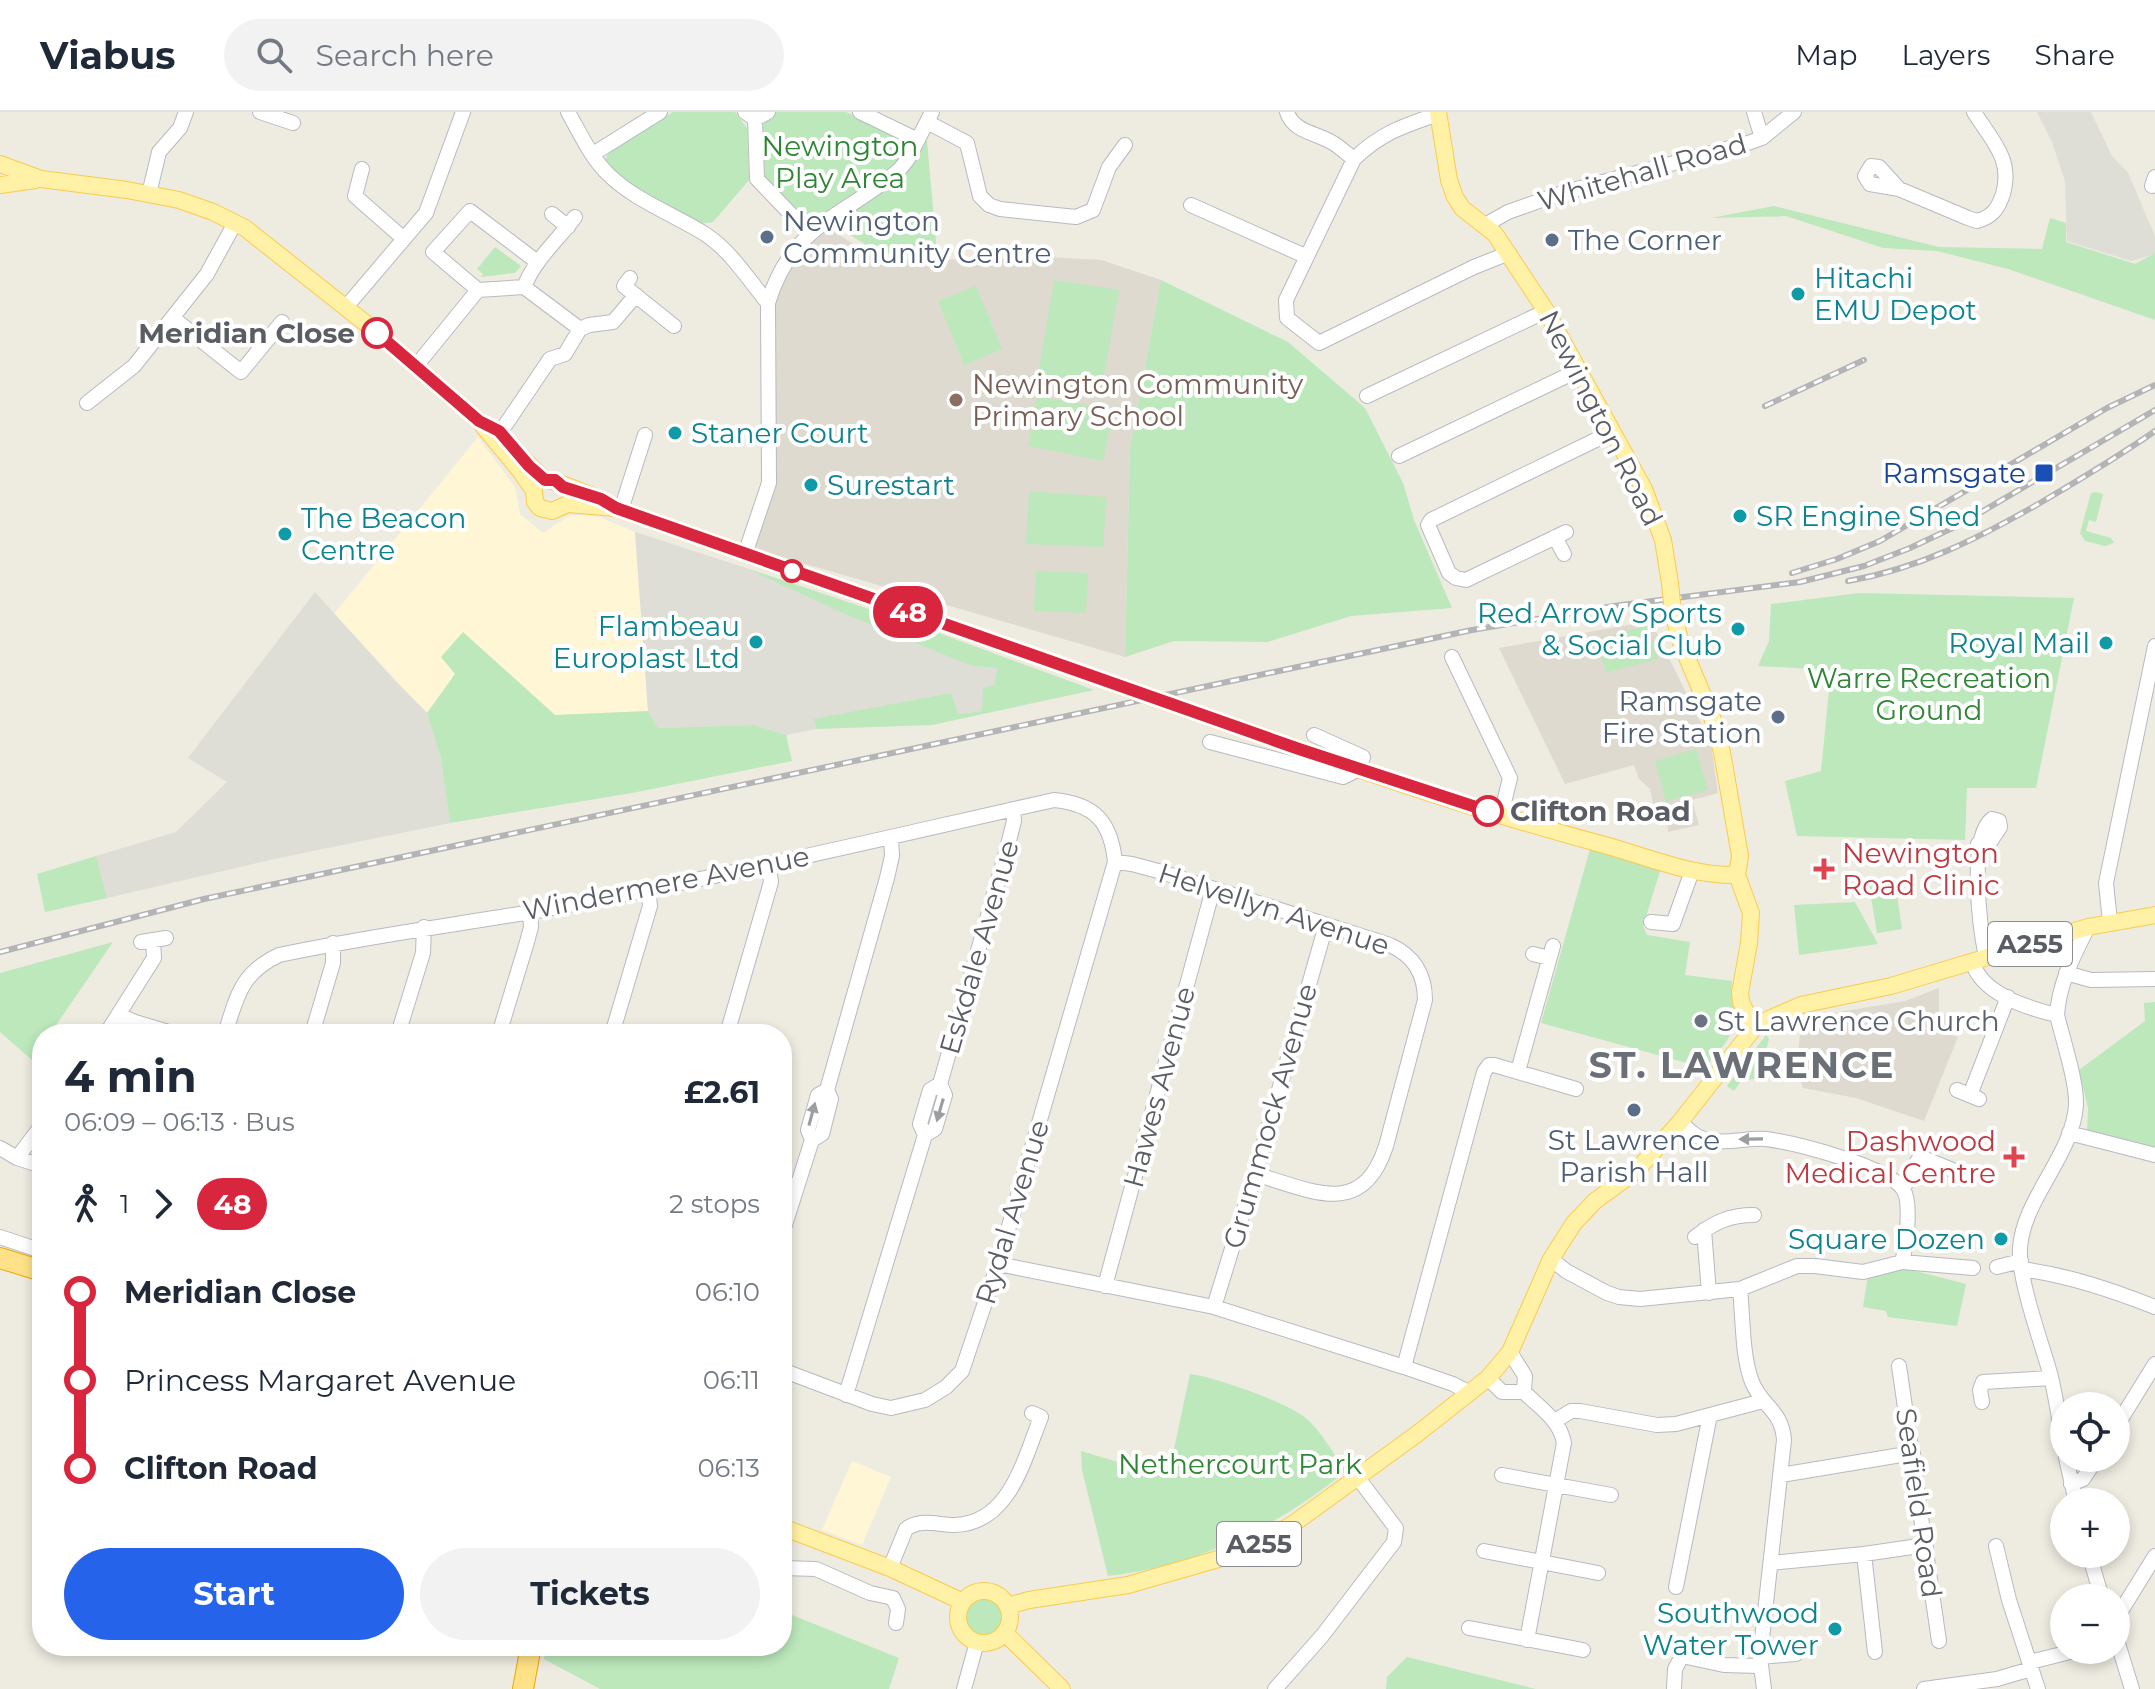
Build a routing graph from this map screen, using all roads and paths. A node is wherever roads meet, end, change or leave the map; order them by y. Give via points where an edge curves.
1 (186, 112) edge
2 (260, 112) edge
3 (463, 112) edge
4 (568, 112) edge
5 (660, 112) edge
6 (860, 112) edge
7 (1287, 112) edge
8 (1754, 112) edge
9 (1794, 112) edge
10 (1974, 112) edge
11 (1438, 113) edge
12 (756, 114) edge
13 (930, 117) edge
14 (293, 123) dead end
15 (1762, 138) junction
16 (918, 140) junction
17 (1125, 145) dead end
18 (593, 154) junction
19 (1354, 159) junction
20 (0, 164) edge
21 (362, 169) dead end
22 (41, 179) junction
23 (0, 185) edge
24 (1899, 189) dead end
25 (149, 194) junction
26 (1191, 205) dead end
27 (552, 214) dead end
28 (235, 223) junction
29 (1485, 225) junction
30 (809, 233) junction
31 (404, 239) junction
32 (1509, 253) junction
33 (1305, 256) junction
34 (536, 261) junction
35 (630, 278) dead end
36 (524, 287) junction
37 (478, 290) junction
38 (636, 295) junction
39 (768, 303) junction
40 (346, 307) junction
41 (1546, 311) junction
42 (173, 318) junction
43 (282, 322) dead end
44 (674, 326) dead end
45 (580, 329) junction
46 (416, 366) junction
47 (1579, 370) junction
48 (1367, 396) dead end
49 (87, 403) dead end
50 (506, 424) dead end
51 (1612, 432) junction
52 (645, 435) dead end
53 (1399, 456) dead end
54 (539, 485) junction
55 (563, 487) junction
56 (561, 505) junction
57 (618, 509) junction
58 (745, 554) junction
59 (1564, 554) dead end
60 (2155, 646) edge
61 (1452, 657) dead end
62 (1314, 735) dead end
63 (1210, 742) dead end
64 (1359, 769) junction
65 (1013, 809) junction
66 (1501, 815) junction
67 (891, 837) junction
68 (1978, 844) dead end
69 (1115, 862) junction
70 (768, 864) junction
71 (1692, 871) junction
72 (1737, 875) junction
73 (648, 888) junction
74 (1213, 889) junction
75 (530, 912) junction
76 (2155, 915) edge
77 (1651, 922) dead end
78 (2110, 922) junction
79 (1326, 925) junction
80 (424, 927) junction
81 (2088, 927) junction
82 (153, 940) dead end
83 (333, 943) junction
84 (1533, 954) dead end
85 (1979, 959) junction
86 (2066, 973) junction
87 (2155, 979) edge
88 (2008, 997) junction
89 (120, 1015) junction
90 (2057, 1015) junction
91 (113, 1024) edge
92 (146, 1024) edge
93 (228, 1024) edge
94 (315, 1024) edge
95 (401, 1024) edge
96 (502, 1024) edge
97 (615, 1024) edge
98 (730, 1024) edge
99 (1754, 1028) junction
100 (1518, 1071) junction
101 (1567, 1091) dead end
102 (1969, 1094) dead end
103 (1680, 1122) junction
104 (2069, 1133) junction
105 (32, 1138) edge
106 (0, 1148) edge
107 (2155, 1155) edge
108 (17, 1158) junction
109 (32, 1163) edge
110 (1255, 1174) junction
111 (1967, 1176) dead end
112 (1903, 1189) junction
113 (792, 1203) edge
114 (1754, 1215) dead end
115 (0, 1237) edge
116 (32, 1248) edge
117 (0, 1258) edge
118 (1551, 1259) junction
119 (1902, 1262) junction
120 (998, 1264) junction
121 (2021, 1265) junction
122 (1997, 1267) dead end
123 (32, 1268) edge
124 (1973, 1268) dead end
125 (1105, 1286) junction
126 (1740, 1289) junction
127 (1709, 1293) junction
128 (1214, 1307) junction
129 (2155, 1307) edge
130 (1510, 1352) junction
131 (2155, 1364) edge
132 (1899, 1366) dead end
133 (1404, 1367) junction
134 (792, 1374) edge
135 (1488, 1378) junction
136 (2051, 1378) junction
137 (1524, 1392) junction
138 (2054, 1392) edge
139 (1470, 1393) junction
140 (846, 1395) junction
141 (1763, 1401) junction
142 (1982, 1402) dead end
143 (2130, 1404) edge
144 (1032, 1413) dead end
145 (1710, 1415) junction
146 (1555, 1421) junction
147 (1913, 1453) junction
148 (2069, 1472) edge
149 (2088, 1472) edge
150 (1502, 1475) dead end
151 (1781, 1475) junction
152 (1358, 1478) junction
153 (2071, 1484) junction
154 (1556, 1485) junction
155 (2072, 1488) edge
156 (1611, 1495) dead end
157 (792, 1531) edge
158 (1926, 1545) junction
159 (1996, 1546) dead end
160 (1484, 1551) dead end
161 (1864, 1554) junction
162 (2155, 1556) edge
163 (1541, 1562) junction
164 (1771, 1563) junction
165 (792, 1568) edge
166 (890, 1568) junction
167 (1598, 1573) dead end
168 (1676, 1587) dead end
169 (2130, 1596) edge
170 (963, 1602) junction
171 (1008, 1606) junction
172 (896, 1623) dead end
173 (1469, 1628) dead end
174 (1005, 1633) junction
175 (1527, 1640) junction
176 (1939, 1641) dead end
177 (977, 1642) junction
178 (1583, 1650) dead end
179 (1875, 1652) dead end
180 (1796, 1654) dead end
181 (529, 1656) edge
182 (2050, 1659) edge
183 (1760, 1662) junction
184 (2124, 1664) edge
185 (2030, 1665) junction
186 (523, 1689) edge
187 (964, 1689) edge
188 (1062, 1689) edge
189 (1275, 1689) edge
190 (1674, 1689) edge
191 (1764, 1689) edge
192 (1924, 1689) edge
193 (2038, 1689) edge
194 (2132, 1689) edge

1 - 25 street via 159,152
2 - 14 street
3 - 31 street via 426,213
4 - 18 street
5 - 18 street
6 - 16 street
7 - 19 street via 1296,126
8 - 15 street
9 - 15 street, Whitehall Road
10 - 24 street via 2007,170 1993,214 1977,221
11 - 19 street via 1372,141
11 - 29 main road, Newington Road via 1455,197
12 - 30 street via 757,179
13 - 16 street
13 - 17 street via 967,143 980,196 994,208 1012,211 1076,217 1093,210 1109,167
15 - 29 street, Whitehall Road via 1562,193
16 - 30 street via 892,176
18 - 39 street via 628,190 722,248
19 - 33 street
20 - 22 main road
21 - 31 street via 355,196
22 - 23 main road
22 - 25 main road
25 - 28 main road
26 - 33 street
27 - 34 street via 571,222
28 - 40 main road
28 - 42 street via 207,274
29 - 32 main road, Newington Road
30 - 39 street via 779,271
31 - 40 street
32 - 33 street via 1319,343 1291,323 1285,312
32 - 41 main road, Newington Road
34 - 36 street
34 - 37 street via 470,211 433,252
35 - 38 street via 624,286
36 - 37 street
36 - 45 street
37 - 46 street
38 - 44 street
38 - 45 street via 613,322
39 - 58 street via 769,483
40 - 46 main road
41 - 47 main road, Newington Road
41 - 48 street
42 - 43 street via 241,372
42 - 49 street via 134,366
45 - 50 street via 565,354 550,359 534,379
46 - 54 main road via 479,421 499,431
47 - 51 main road, Newington Road
47 - 53 street
51 - 59 street via 1428,525 1456,578 1466,580 1561,534
51 - 72 main road, Newington Road, bridge via 1656,517 1681,643 1717,732 1740,856
52 - 57 street
54 - 55 main road via 555,480
54 - 56 main road via 533,498 540,508 552,511
55 - 56 main road
55 - 57 main road
56 - 57 main road
57 - 58 main road
58 - 64 main road, bridge
60 - 78 street via 2106,883
61 - 66 street via 1509,774
62 - 64 street via 1363,757
63 - 64 street via 1343,777
64 - 66 main road
65 - 67 street, Windermere Avenue
65 - 69 street, Windermere Avenue via 1054,800 1082,806 1110,834
65 - 140 street, Eskdale Avenue via 1007,849 940,1084 930,1090 920,1124 925,1135
66 - 71 main road
67 - 70 street, Windermere Avenue
67 - 113 street via 887,878 827,1090 831,1099 822,1134 812,1140
68 - 85 street
69 - 74 street, Helvellyn Avenue
69 - 120 street, Rydal Avenue
70 - 73 street, Windermere Avenue
70 - 98 street via 771,882
71 - 72 main road
71 - 77 street via 1673,924
72 - 99 main road, Newington Road via 1751,913 1741,1002
73 - 75 street, Windermere Avenue
73 - 97 street via 650,906
74 - 79 street, Helvellyn Avenue
74 - 125 street, Hawes Avenue
75 - 80 street, Windermere Avenue
75 - 96 street via 531,927
76 - 78 main road, A255
78 - 81 main road, A255
79 - 110 street, Grummock Avenue
79 - 110 street, Helvellyn Avenue via 1404,952 1425,987 1386,1146 1370,1180 1356,1190 1319,1193
80 - 83 street, Windermere Avenue
80 - 95 street via 423,953
81 - 85 main road, A255
81 - 86 street
82 - 89 street via 154,958
83 - 93 street, Windermere Avenue via 260,964 237,994
83 - 94 street via 333,963
84 - 100 street via 1551,952
85 - 88 street via 1979,978
85 - 99 main road, A255 via 1891,986 1801,1005
86 - 87 street via 2091,980
86 - 90 street
88 - 90 street
88 - 102 street
89 - 91 street
89 - 92 street
90 - 104 street via 2075,1093
99 - 103 main road, A255
100 - 101 street
100 - 133 street via 1489,1065 1484,1072
112 -> 103 street via 1837,1155 1765,1139 1713,1141
103 - 118 main road, A255 via 1636,1171 1574,1223
104 - 107 street
104 - 121 street via 2027,1222
105 - 108 street
106 - 108 street
108 - 109 street
110 - 128 street, Grummock Avenue
111 - 112 street via 1923,1158
112 - 119 street via 1907,1210
114 - 127 street via 1735,1215 1700,1233
115 - 116 street
117 - 123 highway
118 - 127 street via 1619,1297
118 - 130 main road, A255
119 - 124 street
119 - 126 street via 1863,1272 1797,1266
120 - 125 street
120 - 140 street, Rydal Avenue via 962,1371 946,1387 925,1400 891,1408
121 - 122 street
121 - 129 street
121 - 136 street
125 - 128 street
126 - 127 street
126 - 141 street via 1749,1372
128 - 133 street
130 - 135 main road, A255
130 - 137 street via 1525,1376
131 - 143 street
132 - 147 street, Seafield Road
133 - 139 street
134 - 140 street, Rydal Avenue
135 - 137 street via 1502,1392
135 - 139 main road, A255
136 - 138 street
136 - 142 street via 1983,1382
137 - 146 street
139 - 152 main road, A255
141 - 145 street
141 - 151 street via 1783,1427
144 - 166 street via 1041,1417 1016,1480 998,1506 959,1525 911,1525
145 - 146 street via 1657,1425 1571,1411
145 - 168 street
146 - 154 street via 1564,1443
147 - 151 street
147 - 158 street, Seafield Road
148 - 153 street
149 - 153 street
150 - 154 street
151 - 164 street
152 - 171 main road, A255 via 1246,1551 1128,1585
152 - 189 street via 1396,1528 1394,1542
153 - 155 street
154 - 156 street
154 - 163 street
157 - 166 main road
158 - 161 street
158 - 176 street, Seafield Road
159 - 185 street
160 - 163 street
161 - 164 street
161 - 179 street
162 - 169 street
163 - 167 street
163 - 175 street
164 - 183 street
165 - 172 street via 816,1569 893,1598
166 - 170 main road
170 - 171 main road via 988,1591
170 - 177 main road via 959,1624
171 - 174 main road
173 - 175 street
174 - 177 main road via 993,1642
174 - 188 main road
175 - 178 street
177 - 187 street
180 - 183 street
181 - 186 highway
182 - 185 street
183 - 190 street via 1743,1668 1680,1653
183 - 191 street
184 - 194 street
185 - 192 street via 1997,1679
185 - 193 street

